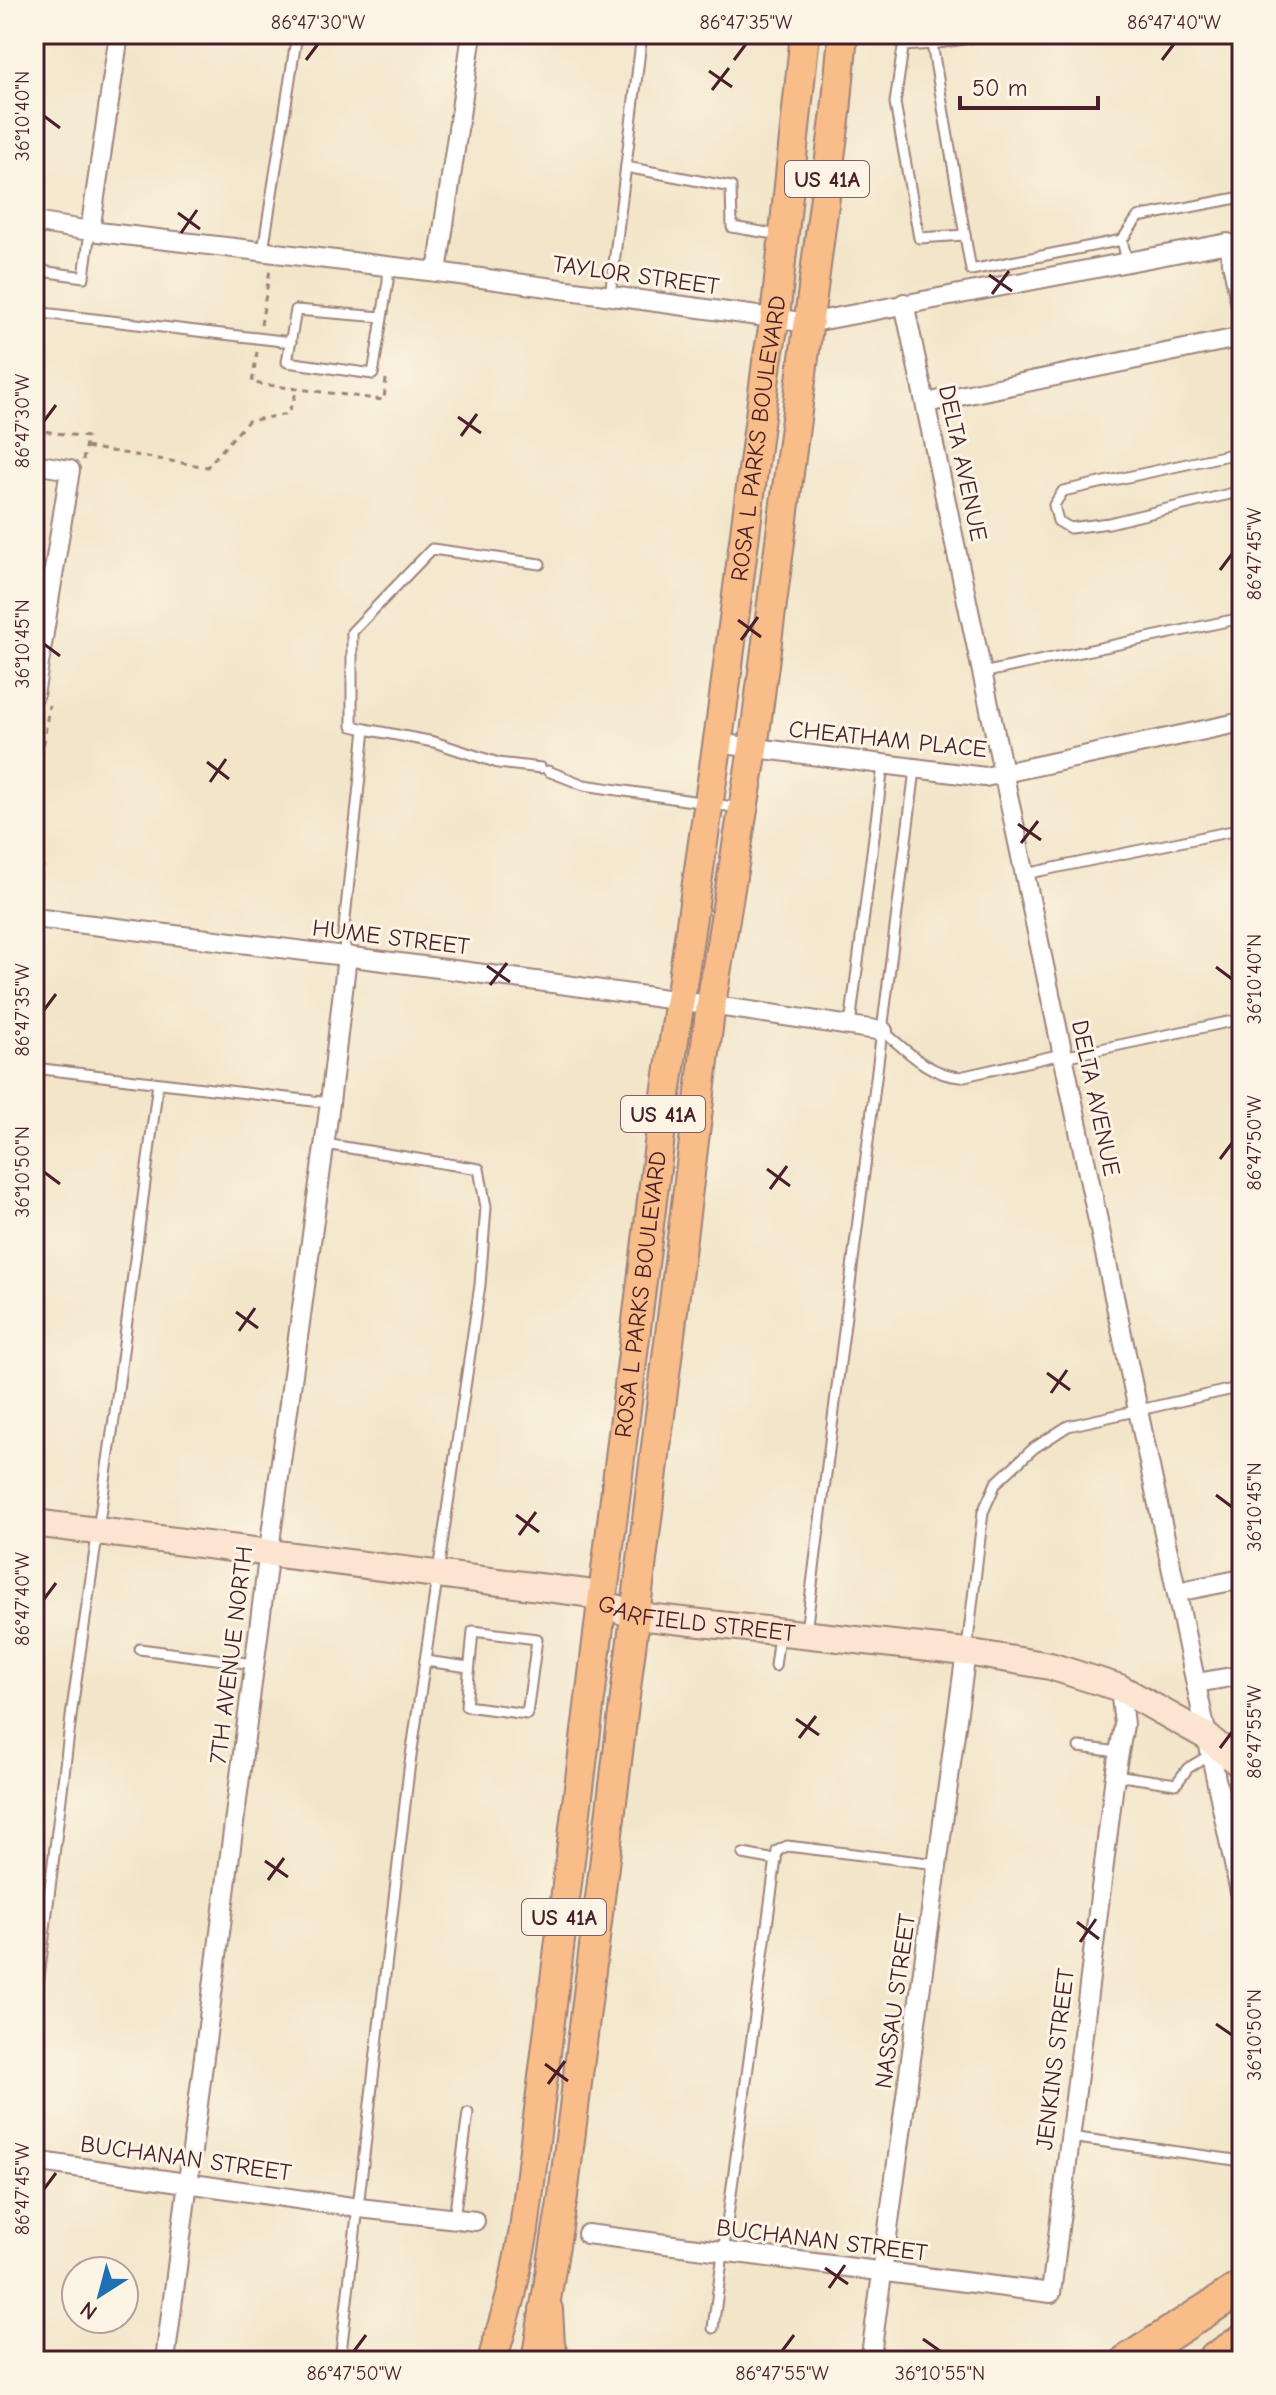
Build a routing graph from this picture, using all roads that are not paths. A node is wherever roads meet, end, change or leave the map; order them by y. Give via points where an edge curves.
1 (119, 34) edge
2 (297, 34) edge
3 (472, 34) edge
4 (642, 34) edge
5 (805, 34) edge
6 (843, 34) edge
7 (905, 34) edge
8 (994, 34) edge
9 (979, 35) edge
10 (932, 44) junction
11 (904, 46) junction
12 (626, 167) junction
13 (1242, 197) edge
14 (34, 222) edge
15 (90, 231) junction
16 (965, 235) junction
17 (784, 236) junction
18 (1122, 240) junction
19 (263, 251) junction
20 (1127, 261) junction
21 (388, 266) junction
22 (34, 270) edge
23 (971, 270) junction
24 (437, 272) junction
25 (973, 290) junction
26 (610, 296) junction
27 (904, 303) junction
28 (1242, 310) edge
29 (34, 312) edge
30 (382, 317) junction
31 (775, 318) junction
32 (808, 323) junction
33 (1242, 337) edge
34 (291, 342) junction
35 (926, 403) junction
36 (1242, 452) edge
37 (34, 464) edge
38 (1242, 491) edge
39 (540, 564) dead end
40 (1242, 618) edge
41 (982, 673) junction
42 (34, 695) edge
43 (1242, 722) edge
44 (365, 729) junction
45 (716, 743) junction
46 (753, 749) junction
47 (883, 766) junction
48 (915, 770) junction
49 (1003, 772) junction
50 (708, 803) junction
51 (744, 808) junction
52 (1242, 829) edge
53 (1025, 874) junction
54 (35, 910) edge
55 (347, 956) junction
56 (679, 1000) junction
57 (711, 1004) junction
58 (1242, 1019) edge
59 (850, 1025) junction
60 (883, 1031) junction
61 (1062, 1055) junction
62 (34, 1068) edge
63 (158, 1083) junction
64 (330, 1103) junction
65 (325, 1144) junction
66 (1242, 1387) edge
67 (1137, 1410) junction
68 (34, 1523) edge
69 (96, 1532) junction
70 (269, 1554) junction
71 (439, 1572) junction
72 (1242, 1579) edge
73 (1177, 1592) junction
74 (602, 1603) junction
75 (637, 1616) junction
76 (793, 1633) junction
77 (140, 1649) dead end
78 (966, 1652) junction
79 (425, 1661) junction
80 (254, 1664) junction
81 (775, 1666) dead end
82 (469, 1667) junction
83 (1242, 1675) edge
84 (1197, 1683) junction
85 (1120, 1688) junction
86 (1208, 1746) junction
87 (1079, 1747) dead end
88 (1119, 1752) junction
89 (1242, 1766) edge
90 (1115, 1775) junction
91 (743, 1854) dead end
92 (776, 1860) junction
93 (937, 1864) junction
94 (1242, 1902) edge
95 (34, 2018) edge
96 (468, 2113) dead end
97 (1070, 2137) junction
98 (34, 2161) edge
99 (1242, 2161) edge
100 (188, 2182) junction
101 (359, 2208) junction
102 (454, 2219) junction
103 (475, 2221) dead end
104 (587, 2234) dead end
105 (723, 2252) junction
106 (882, 2273) junction
107 (1242, 2287) edge
108 (1051, 2293) joint
109 (546, 2310) junction
110 (713, 2328) dead end
111 (1167, 2337) junction
112 (1242, 2341) edge
113 (871, 2355) dead end
114 (165, 2361) edge
115 (340, 2361) edge
116 (492, 2361) edge
117 (536, 2361) edge
118 (553, 2361) edge
119 (1110, 2361) edge
120 (1127, 2361) edge
121 (1212, 2361) edge

1 - 15 street
2 - 19 lane
3 - 24 street
4 - 12 lane
5 - 17 main road, ROSA L PARKS BOULEVARD / US 41A
6 - 32 main road, ROSA L PARKS BOULEVARD / US 41A
7 - 11 lane
8 - 9 lane
9 - 10 lane
10 - 11 lane
10 - 16 lane
11 - 16 lane via 895,103 919,238
12 - 17 lane via 731,187 732,227
12 - 26 lane
13 - 18 lane via 1138,217
14 - 15 street, TAYLOR STREET
15 - 19 street, TAYLOR STREET
15 - 22 lane via 84,277
16 - 23 lane
17 - 31 main road, ROSA L PARKS BOULEVARD / US 41A
18 - 20 lane
18 - 23 lane
19 - 21 street, TAYLOR STREET
20 - 25 street, TAYLOR STREET
20 - 28 street, TAYLOR STREET via 1228,243
21 - 24 street, TAYLOR STREET
21 - 30 lane
23 - 25 lane
24 - 26 street, TAYLOR STREET
25 - 27 street, TAYLOR STREET
26 - 31 street, TAYLOR STREET
27 - 32 street, TAYLOR STREET
27 - 35 street, DELTA AVENUE
29 - 34 lane
30 - 34 lane via 296,310
30 - 34 lane via 373,374 287,362
31 - 32 street, TAYLOR STREET
31 - 45 main road, ROSA L PARKS BOULEVARD / US 41A
32 - 46 main road, ROSA L PARKS BOULEVARD / US 41A
33 - 35 street
35 - 41 street, DELTA AVENUE
36 - 38 lane via 1063,491 1054,505 1058,521 1070,528
37 - 42 street via 70,470
39 - 44 lane via 432,549 352,632 352,726
40 - 41 lane
41 - 49 street, DELTA AVENUE
43 - 49 street, CHEATHAM PLACE
44 - 50 lane via 545,770 584,785
44 - 55 lane via 343,937
45 - 46 street, CHEATHAM PLACE
45 - 50 main road, ROSA L PARKS BOULEVARD / US 41A
46 - 47 street, CHEATHAM PLACE
46 - 51 main road, ROSA L PARKS BOULEVARD / US 41A
47 - 48 street, CHEATHAM PLACE
47 - 59 lane
48 - 49 street, CHEATHAM PLACE via 985,777
48 - 60 lane
49 - 53 street, DELTA AVENUE
50 - 51 lane
50 - 56 main road, ROSA L PARKS BOULEVARD / US 41A
51 - 57 main road, ROSA L PARKS BOULEVARD / US 41A
52 - 53 lane
53 - 61 street, DELTA AVENUE
54 - 55 street, HUME STREET
55 - 56 street, HUME STREET
55 - 64 street, 7TH AVENUE NORTH
56 - 57 street, HUME STREET
56 - 74 main road, ROSA L PARKS BOULEVARD / US 41A
57 - 59 street, HUME STREET
57 - 75 main road, ROSA L PARKS BOULEVARD / US 41A
58 - 61 lane
59 - 60 street, HUME STREET
60 - 61 lane via 946,1076
60 - 76 lane
61 - 67 street, DELTA AVENUE
62 - 63 lane
63 - 64 lane
63 - 69 lane
64 - 65 street, 7TH AVENUE NORTH
65 - 70 street, 7TH AVENUE NORTH
65 - 71 lane via 479,1169 486,1207 480,1285
66 - 67 lane
67 - 73 street, DELTA AVENUE
67 - 78 lane via 1068,1426 996,1483 983,1512
68 - 69 street, GARFIELD STREET
69 - 70 street, GARFIELD STREET
69 - 95 lane
70 - 71 street, GARFIELD STREET
70 - 80 street, 7TH AVENUE NORTH
71 - 74 street, GARFIELD STREET via 586,1593
71 - 79 lane
72 - 73 street
73 - 84 street, DELTA AVENUE
74 - 75 street, GARFIELD STREET
74 - 116 main road, ROSA L PARKS BOULEVARD / US 41A via 524,2230
75 - 76 street, GARFIELD STREET
75 - 109 main road, ROSA L PARKS BOULEVARD / US 41A
76 - 78 street, GARFIELD STREET
76 - 81 lane
77 - 80 lane
78 - 85 street, GARFIELD STREET via 1050,1666
78 - 93 street, NASSAU STREET
79 - 82 lane
79 - 101 lane
80 - 100 street, 7TH AVENUE NORTH
82 - 82 lane via 473,1631 537,1639 527,1714 466,1706
83 - 84 street
84 - 86 street, DELTA AVENUE
85 - 86 street, GARFIELD STREET
85 - 88 street, JENKINS STREET via 1124,1725
86 - 89 street, GARFIELD STREET
86 - 90 lane via 1176,1784
86 - 94 street, DELTA AVENUE
87 - 88 lane
88 - 90 street, JENKINS STREET
90 - 97 street, JENKINS STREET
91 - 92 lane
92 - 93 lane via 777,1851 787,1846
92 - 105 lane
93 - 106 street, NASSAU STREET
96 - 102 lane
97 - 99 lane
97 - 108 street, JENKINS STREET
98 - 100 street, BUCHANAN STREET
100 - 101 street, BUCHANAN STREET
100 - 114 street, 7TH AVENUE NORTH
101 - 102 street, BUCHANAN STREET
101 - 115 lane
102 - 103 street, BUCHANAN STREET
104 - 105 street, BUCHANAN STREET
105 - 106 street, BUCHANAN STREET
105 - 110 lane
106 - 108 street, BUCHANAN STREET
106 - 113 street, NASSAU STREET
107 - 111 highway
109 - 117 main road, ROSA L PARKS BOULEVARD / US 41A
109 - 118 highway
111 - 119 highway
111 - 120 highway
112 - 121 highway

